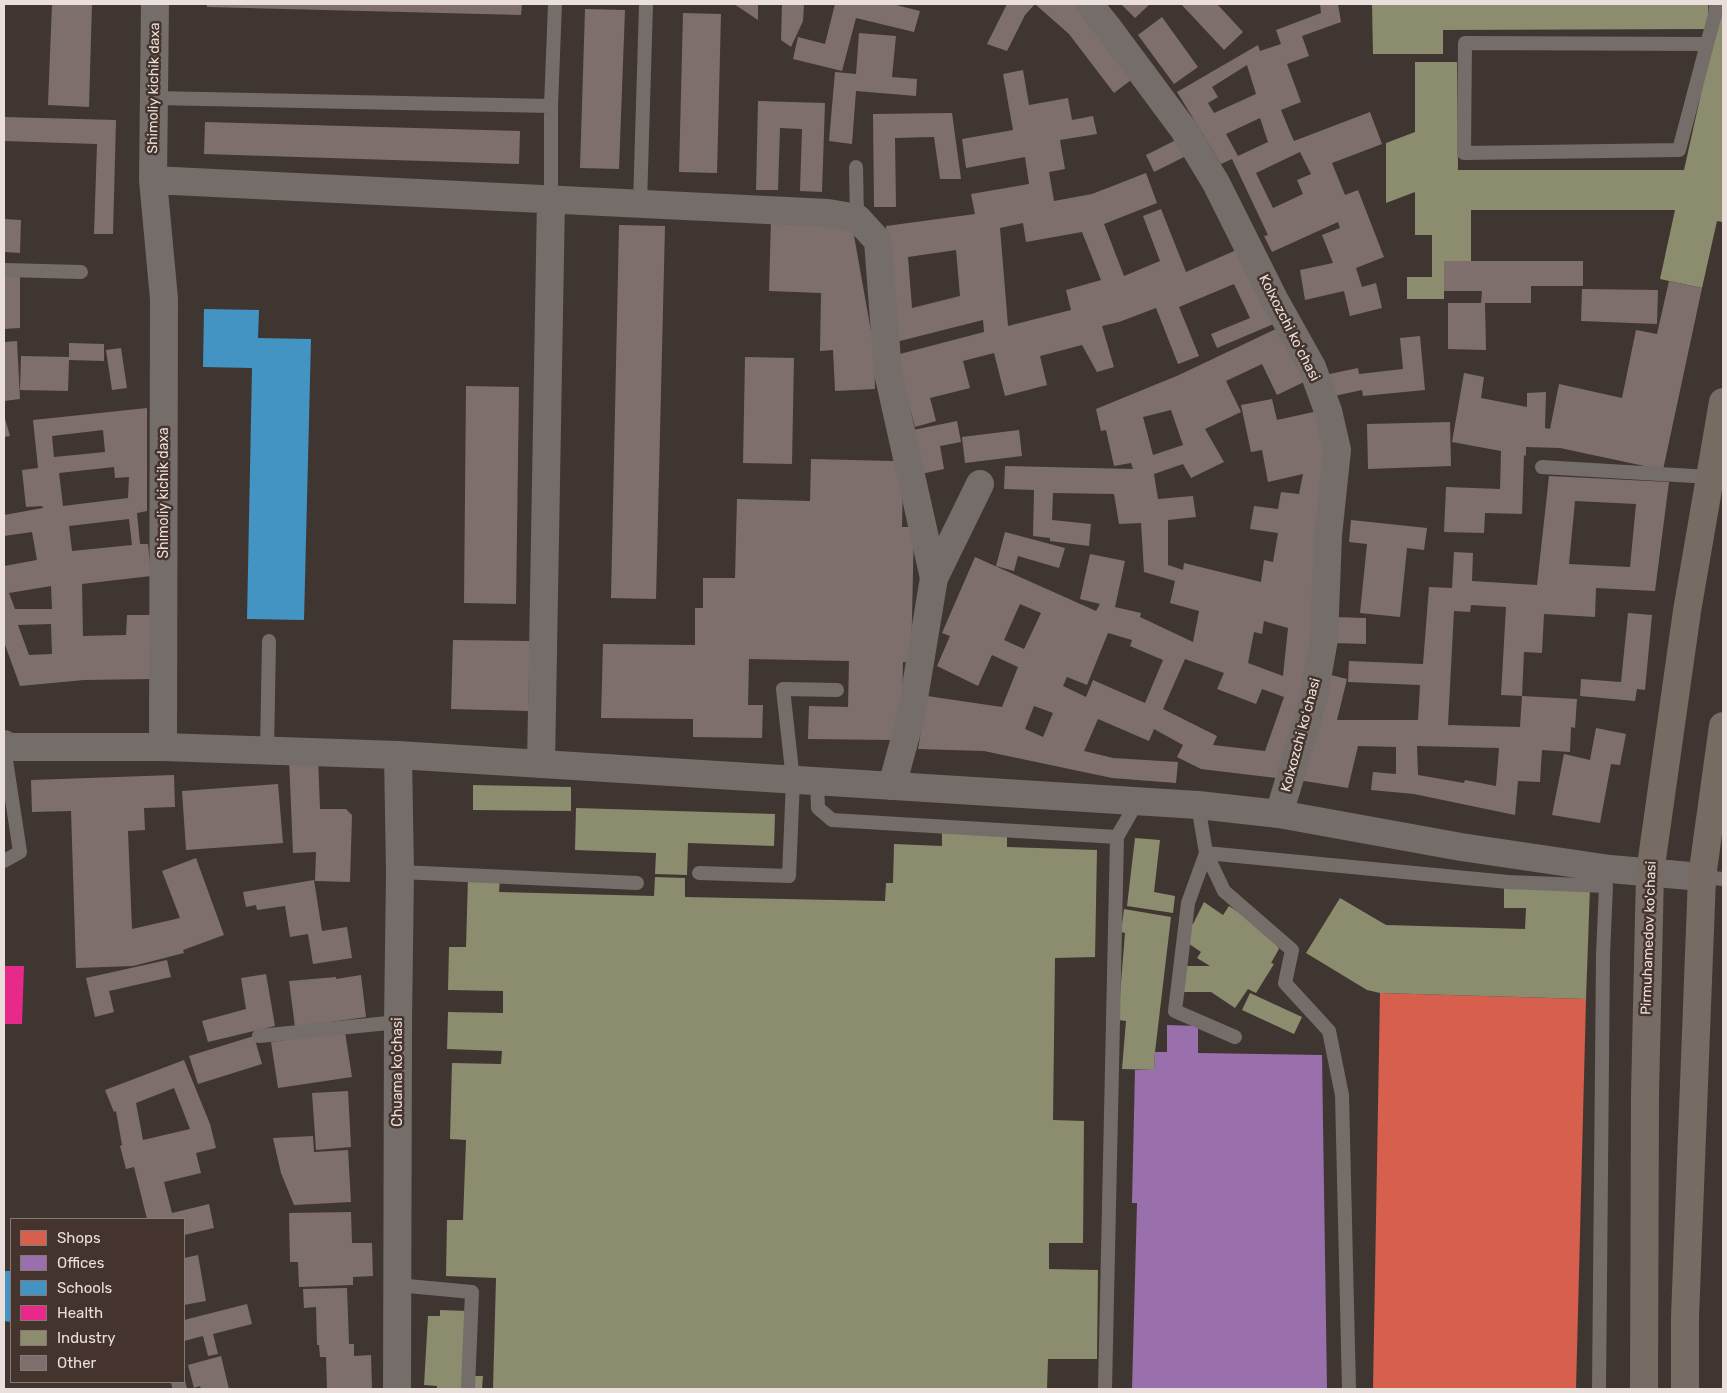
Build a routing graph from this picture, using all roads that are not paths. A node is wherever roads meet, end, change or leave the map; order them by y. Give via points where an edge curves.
1 (155, 4) edge
2 (554, 4) edge
3 (646, 4) edge
4 (1088, 4) edge
5 (1716, 4) edge
6 (1707, 44) junction
7 (154, 98) junction
8 (551, 106) junction
9 (856, 167) dead end
10 (153, 180) junction
11 (551, 200) junction
12 (640, 204) junction
13 (857, 218) junction
14 (4, 270) edge
15 (81, 272) dead end
16 (1723, 402) edge
17 (1542, 467) dead end
18 (1710, 477) junction
19 (980, 484) dead end
20 (934, 578) junction
21 (269, 641) dead end
22 (837, 690) dead end
23 (1723, 726) edge
24 (4, 746) edge
25 (163, 747) junction
26 (267, 751) junction
27 (398, 756) junction
28 (541, 764) junction
29 (805, 781) junction
30 (892, 786) junction
31 (1137, 802) junction
32 (1198, 805) junction
33 (1279, 814) junction
34 (1117, 837) junction
35 (1206, 853) junction
36 (4, 861) edge
37 (400, 872) junction
38 (699, 873) dead end
39 (1650, 873) junction
40 (1713, 878) edge
41 (637, 883) dead end
42 (398, 1022) junction
43 (259, 1036) dead end
44 (1235, 1038) dead end
45 (397, 1285) junction
46 (468, 1387) dead end
47 (397, 1389) edge
48 (1105, 1389) edge
49 (1348, 1389) edge
50 (1599, 1389) edge
51 (1644, 1389) edge
52 (1685, 1389) edge

1 - 7 street, Shimoliy kichik daxa
2 - 8 lane
3 - 12 lane
4 - 33 street, Kolxozchi koʻchasi via 1184,130 1216,183 1312,367 1328,411 1337,450 1328,535 1324,639 1313,701
5 - 6 lane
6 - 6 lane via 1678,150 1464,153 1466,43
7 - 8 lane
7 - 10 street, Shimoliy kichik daxa
8 - 11 lane
9 - 13 lane
10 - 11 street
10 - 25 street, Shimoliy kichik daxa via 164,299
11 - 12 street
11 - 28 street
12 - 13 street via 828,213
13 - 20 street via 878,241 888,373
14 - 15 lane
16 - 18 main road, Pirmuhamedov ko'chasi
17 - 18 lane
18 - 39 main road, Pirmuhamedov ko'chasi via 1687,611
19 - 20 street
20 - 30 street via 911,716
21 - 26 lane
22 - 29 lane via 783,689
23 - 40 main road
24 - 25 street
24 - 36 lane via 20,852
25 - 26 street
26 - 27 street
27 - 28 street
27 - 37 street, Chuama ko'chasi
28 - 29 street
29 - 30 street
29 - 34 lane via 818,808 832,820
29 - 38 lane via 789,876
30 - 31 street
31 - 32 street
31 - 34 lane
32 - 33 street
32 - 35 lane
33 - 39 street via 1461,847
34 - 48 lane
35 - 44 lane via 1188,902 1175,1011
35 - 49 lane via 1224,891 1292,950 1285,983 1329,1031 1342,1095
35 - 50 lane via 1508,882 1606,886
37 - 41 lane
37 - 42 street, Chuama ko'chasi
39 - 40 street
39 - 51 main road, Pirmuhamedov ko'chasi
40 - 52 main road via 1685,1317
42 - 43 lane
42 - 45 street, Chuama ko'chasi
45 - 46 lane via 472,1292
45 - 47 street, Chuama ko'chasi

